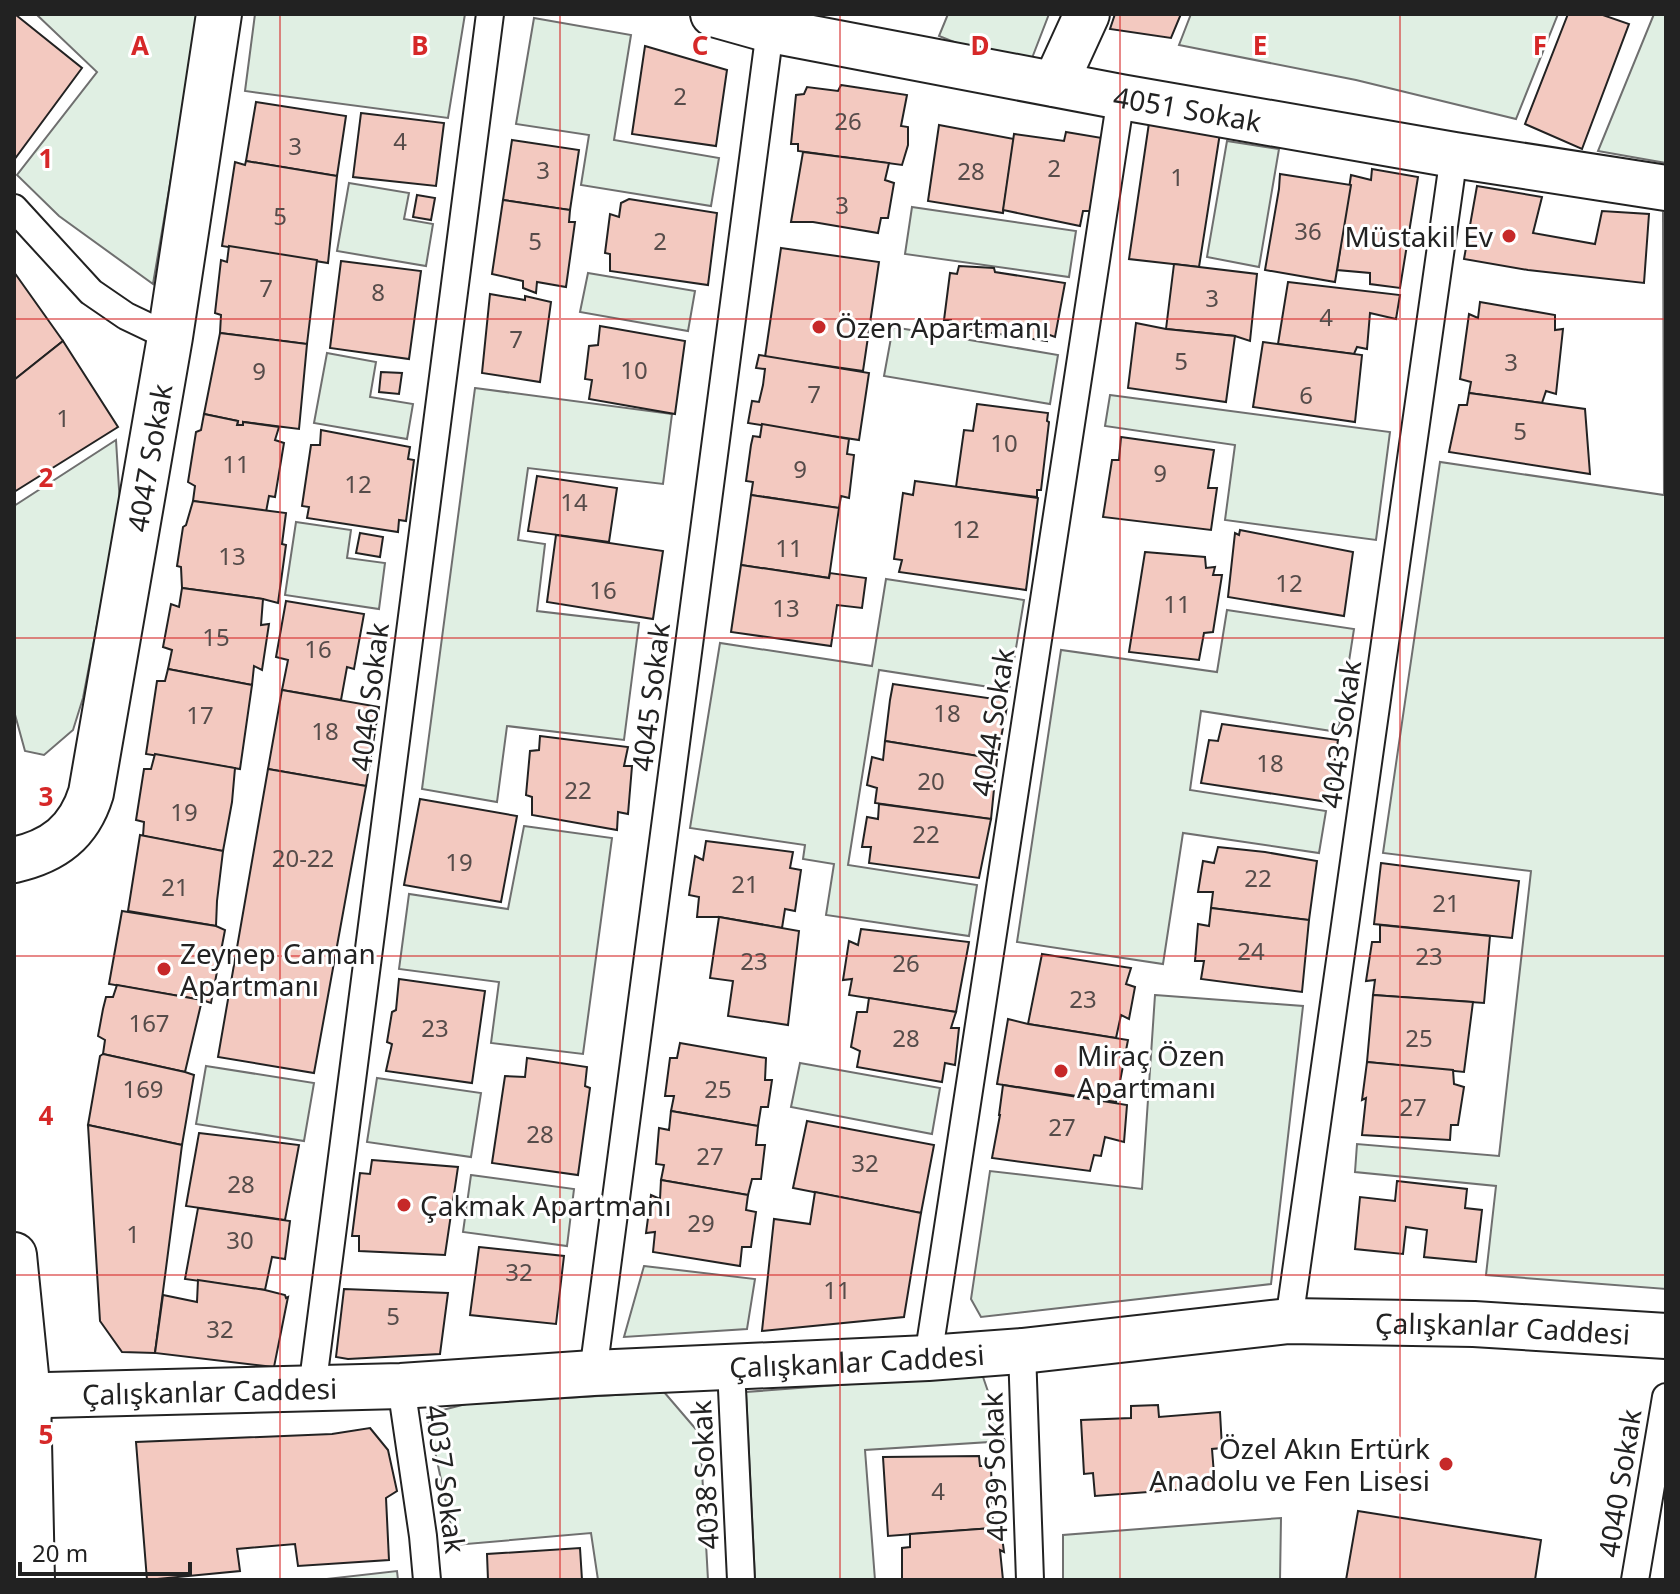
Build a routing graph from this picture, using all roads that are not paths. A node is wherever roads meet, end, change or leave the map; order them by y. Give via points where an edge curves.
1 (219, 14) edge
2 (490, 14) edge
3 (713, 14) edge
4 (1087, 14) edge
5 (770, 30) junction
6 (1055, 84) junction
7 (1121, 97) junction
8 (1454, 155) junction
9 (1666, 188) edge
10 (14, 208) edge
11 (170, 337) junction
12 (14, 860) edge
13 (14, 1255) edge
14 (1289, 1321) junction
15 (1666, 1336) edge
16 (1022, 1351) junction
17 (928, 1358) junction
18 (731, 1368) junction
19 (593, 1373) junction
20 (401, 1386) junction
21 (312, 1389) junction
22 (34, 1394) junction
23 (1666, 1397) edge
24 (32, 1580) edge
25 (427, 1580) edge
26 (741, 1580) edge
27 (1030, 1580) edge
28 (1635, 1580) edge

1 - 11 street, 4047 Sokak
2 - 21 lane, 4046 Sokak
3 - 5 street, 4051 Sokak
4 - 6 street
5 - 6 street, 4051 Sokak
5 - 19 lane, 4045 Sokak
6 - 7 street, 4051 Sokak
7 - 8 street, 4051 Sokak
7 - 17 lane, 4044 Sokak
8 - 9 street, 4051 Sokak
8 - 14 lane, 4043 Sokak
10 - 11 lane via 91,292
11 - 12 street, 4047 Sokak via 91,793 75,827 59,841
13 - 22 street
14 - 15 street, Çalışkanlar Caddesi via 1474,1324
14 - 16 street, Çalışkanlar Caddesi
16 - 17 street, Çalışkanlar Caddesi
16 - 27 lane, 4039 Sokak
17 - 18 street, Çalışkanlar Caddesi
18 - 19 street, Çalışkanlar Caddesi
18 - 26 lane, 4038 Sokak
19 - 20 street, Çalışkanlar Caddesi
20 - 21 street, Çalışkanlar Caddesi
20 - 25 lane, 4037 Sokak
21 - 22 street, Çalışkanlar Caddesi
22 - 24 street
23 - 28 lane, 4040 Sokak

